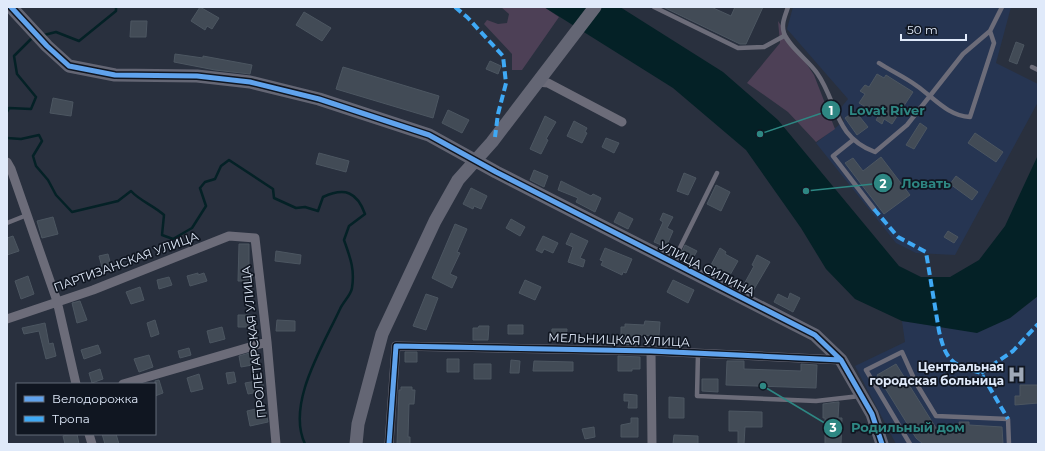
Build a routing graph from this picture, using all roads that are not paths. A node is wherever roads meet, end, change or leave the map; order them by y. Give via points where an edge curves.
1 (11, 7) edge
2 (595, 7) edge
3 (654, 7) edge
4 (788, 7) edge
5 (1002, 7) edge
6 (990, 31) junction
7 (784, 36) junction
8 (879, 63) dead end
9 (1032, 67) dead end
10 (1038, 70) edge
11 (537, 82) junction
12 (930, 96) junction
13 (622, 122) dead end
14 (852, 140) junction
15 (475, 161) junction
16 (7, 162) edge
17 (717, 173) dead end
18 (874, 209) dead end
19 (27, 215) junction
20 (7, 224) edge
21 (255, 238) joint
22 (672, 263) junction
23 (57, 301) junction
24 (7, 319) edge
25 (267, 342) junction
26 (651, 351) junction
27 (698, 353) junction
28 (841, 360) junction
29 (76, 383) edge
30 (125, 383) edge
31 (862, 396) junction
32 (276, 444) edge
33 (356, 444) edge
34 (389, 444) edge
35 (652, 444) edge
36 (882, 444) edge
37 (910, 444) edge
38 (1009, 444) edge

1 - 15 street, УЛИЦА СИЛИНА via 69,66 116,74 197,76 250,82 319,99 429,136
2 - 11 street
3 - 7 lane via 738,48 764,48
4 - 7 lane via 782,26
5 - 6 lane
6 - 12 lane via 963,54
6 - 12 lane via 994,43 970,117 960,116 939,105
7 - 14 lane via 818,73 841,124
8 - 12 lane
9 - 10 lane
11 - 13 street via 548,83
11 - 15 street
12 - 14 lane via 907,125 875,152
14 - 18 lane via 833,156
15 - 22 street, УЛИЦА СИЛИНА
15 - 33 street via 458,180 435,220 382,334 358,424
16 - 19 street
17 - 22 lane
19 - 20 lane
19 - 23 street
21 - 23 street, ПАРТИЗАНСКАЯ УЛИЦА via 229,236 93,290
21 - 25 street, ПРОЛЕТАРСКАЯ УЛИЦА
22 - 28 street, УЛИЦА СИЛИНА via 815,335
23 - 24 street, ПАРТИЗАНСКАЯ УЛИЦА
23 - 29 street
25 - 30 street
25 - 32 street, ПРОЛЕТАРСКАЯ УЛИЦА
26 - 27 street, МЕЛЬНИЦКАЯ УЛИЦА
26 - 34 street, МЕЛЬНИЦКАЯ УЛИЦА via 396,346
26 - 35 street
27 - 28 street, МЕЛЬНИЦКАЯ УЛИЦА
27 - 31 lane via 697,396 816,401
28 - 31 street, УЛИЦА СИЛИНА
31 - 36 street, УЛИЦА СИЛИНА via 872,414
37 - 38 lane via 866,370 902,352 916,383 936,416 1008,419

